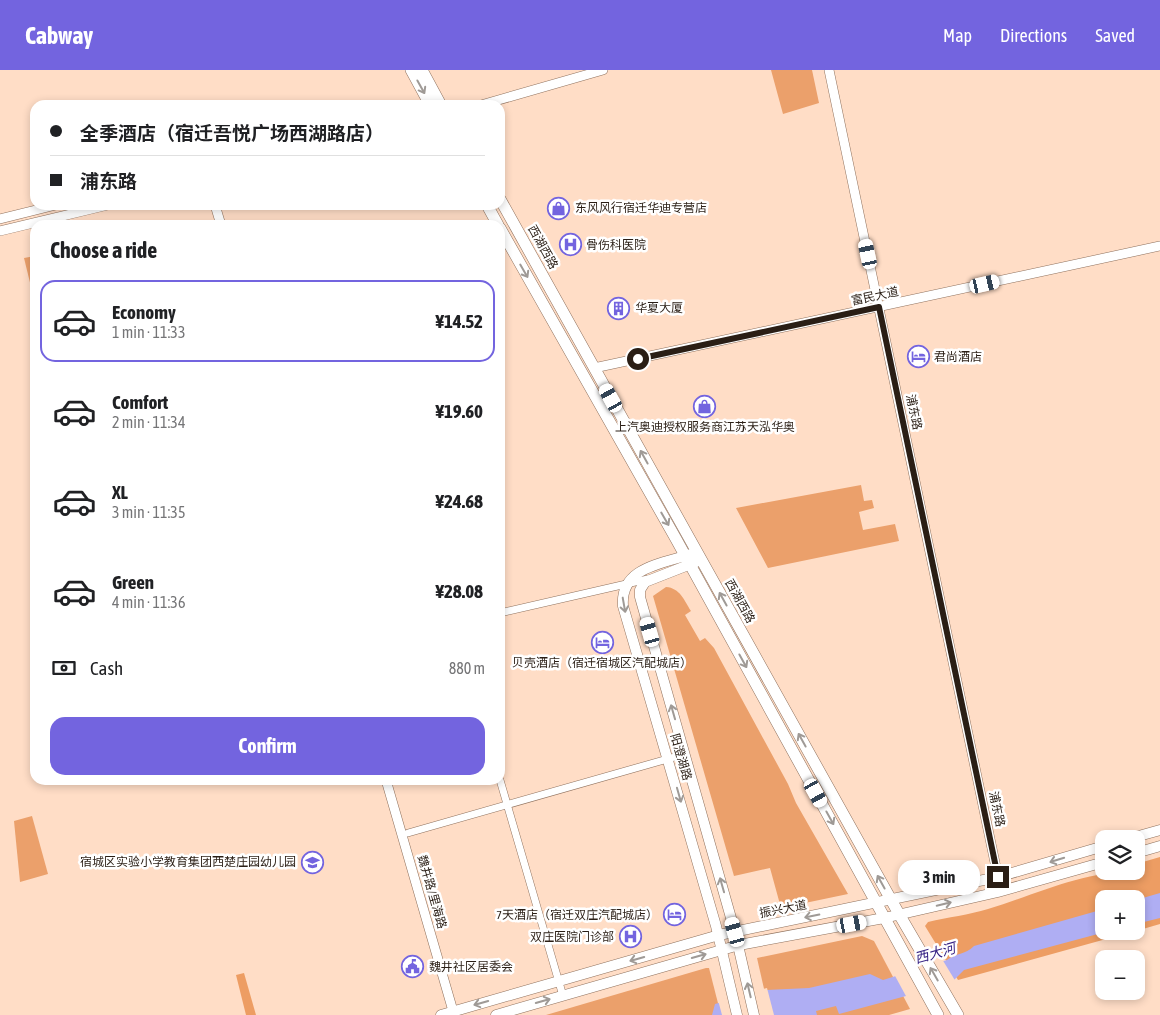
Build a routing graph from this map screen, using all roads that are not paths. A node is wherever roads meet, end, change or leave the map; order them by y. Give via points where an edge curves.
1 (411, 70) edge
2 (422, 70) edge
3 (603, 70) edge
4 (829, 70) edge
5 (427, 100) edge
6 (438, 100) edge
7 (498, 100) edge
8 (505, 208) edge
9 (33, 210) edge
10 (54, 210) edge
11 (88, 210) edge
12 (0, 218) edge
13 (55, 218) junction
14 (47, 220) edge
15 (30, 224) edge
16 (0, 231) edge
17 (505, 237) edge
18 (1160, 246) edge
19 (879, 307) junction
20 (594, 368) junction
21 (699, 556) junction
22 (687, 560) junction
23 (653, 577) junction
24 (626, 585) junction
25 (505, 612) edge
26 (685, 754) junction
27 (668, 758) junction
28 (387, 785) edge
29 (501, 785) edge
30 (507, 804) junction
31 (1160, 830) edge
32 (408, 833) dead end
33 (1145, 834) edge
34 (1160, 846) edge
35 (1095, 849) edge
36 (1145, 850) edge
37 (1095, 865) edge
38 (998, 877) junction
39 (891, 900) junction
40 (877, 903) junction
41 (899, 914) junction
42 (884, 918) junction
43 (735, 932) junction
44 (719, 935) junction
45 (738, 945) junction
46 (722, 949) junction
47 (559, 981) junction
48 (563, 996) junction
49 (453, 1011) junction
50 (441, 1015) edge
51 (496, 1015) edge
52 (737, 1015) edge
53 (754, 1015) edge
54 (938, 1015) edge
55 (958, 1015) edge

1 -> 5 main road
2 - 6 main road
3 - 7 street
4 - 19 street, 浦东路
8 - 20 main road, 西湖西路
9 - 12 street
10 - 13 street
11 - 13 street
13 - 14 street
15 - 16 street
17 -> 22 main road
18 - 19 street, 富民大道
19 - 20 street, 富民大道
19 - 38 street, 浦东路
21 -> 20 main road, 西湖西路
21 - 22 main road
39 -> 21 main road, 西湖西路
22 - 23 main road
22 - 24 main road via 640,572
22 -> 40 main road
23 - 24 street
26 -> 23 main road, 阳澄湖路 via 640,597 642,584
24 - 25 street
24 -> 27 main road, 阳澄湖路 via 623,606
26 - 27 street
43 -> 26 main road, 阳澄湖路
27 - 30 street
27 -> 44 main road, 阳澄湖路
28 - 49 street, 魏井路/里海路
29 - 30 street
30 - 32 street
30 - 47 street
31 - 33 main road
34 - 36 main road
35 -> 38 main road, 振兴大道
41 -> 37 main road via 998,892
38 - 39 main road, 振兴大道
39 - 40 main road, 振兴大道
39 - 41 main road, 西湖西路
40 - 42 main road
40 -> 43 main road, 振兴大道
41 - 42 main road
55 -> 41 main road, 西湖西路
42 - 45 main road
42 - 54 main road
43 - 44 main road, 振兴大道
43 - 45 main road, 阳澄湖路
44 - 46 main road, 阳澄湖路
44 -> 47 main road, 振兴大道
45 - 46 main road
53 -> 45 main road, 阳澄湖路
48 -> 46 main road
46 - 52 main road, 阳澄湖路
47 - 48 street
47 -> 49 main road, 振兴大道
51 -> 48 main road
49 - 50 main road, 振兴大道

